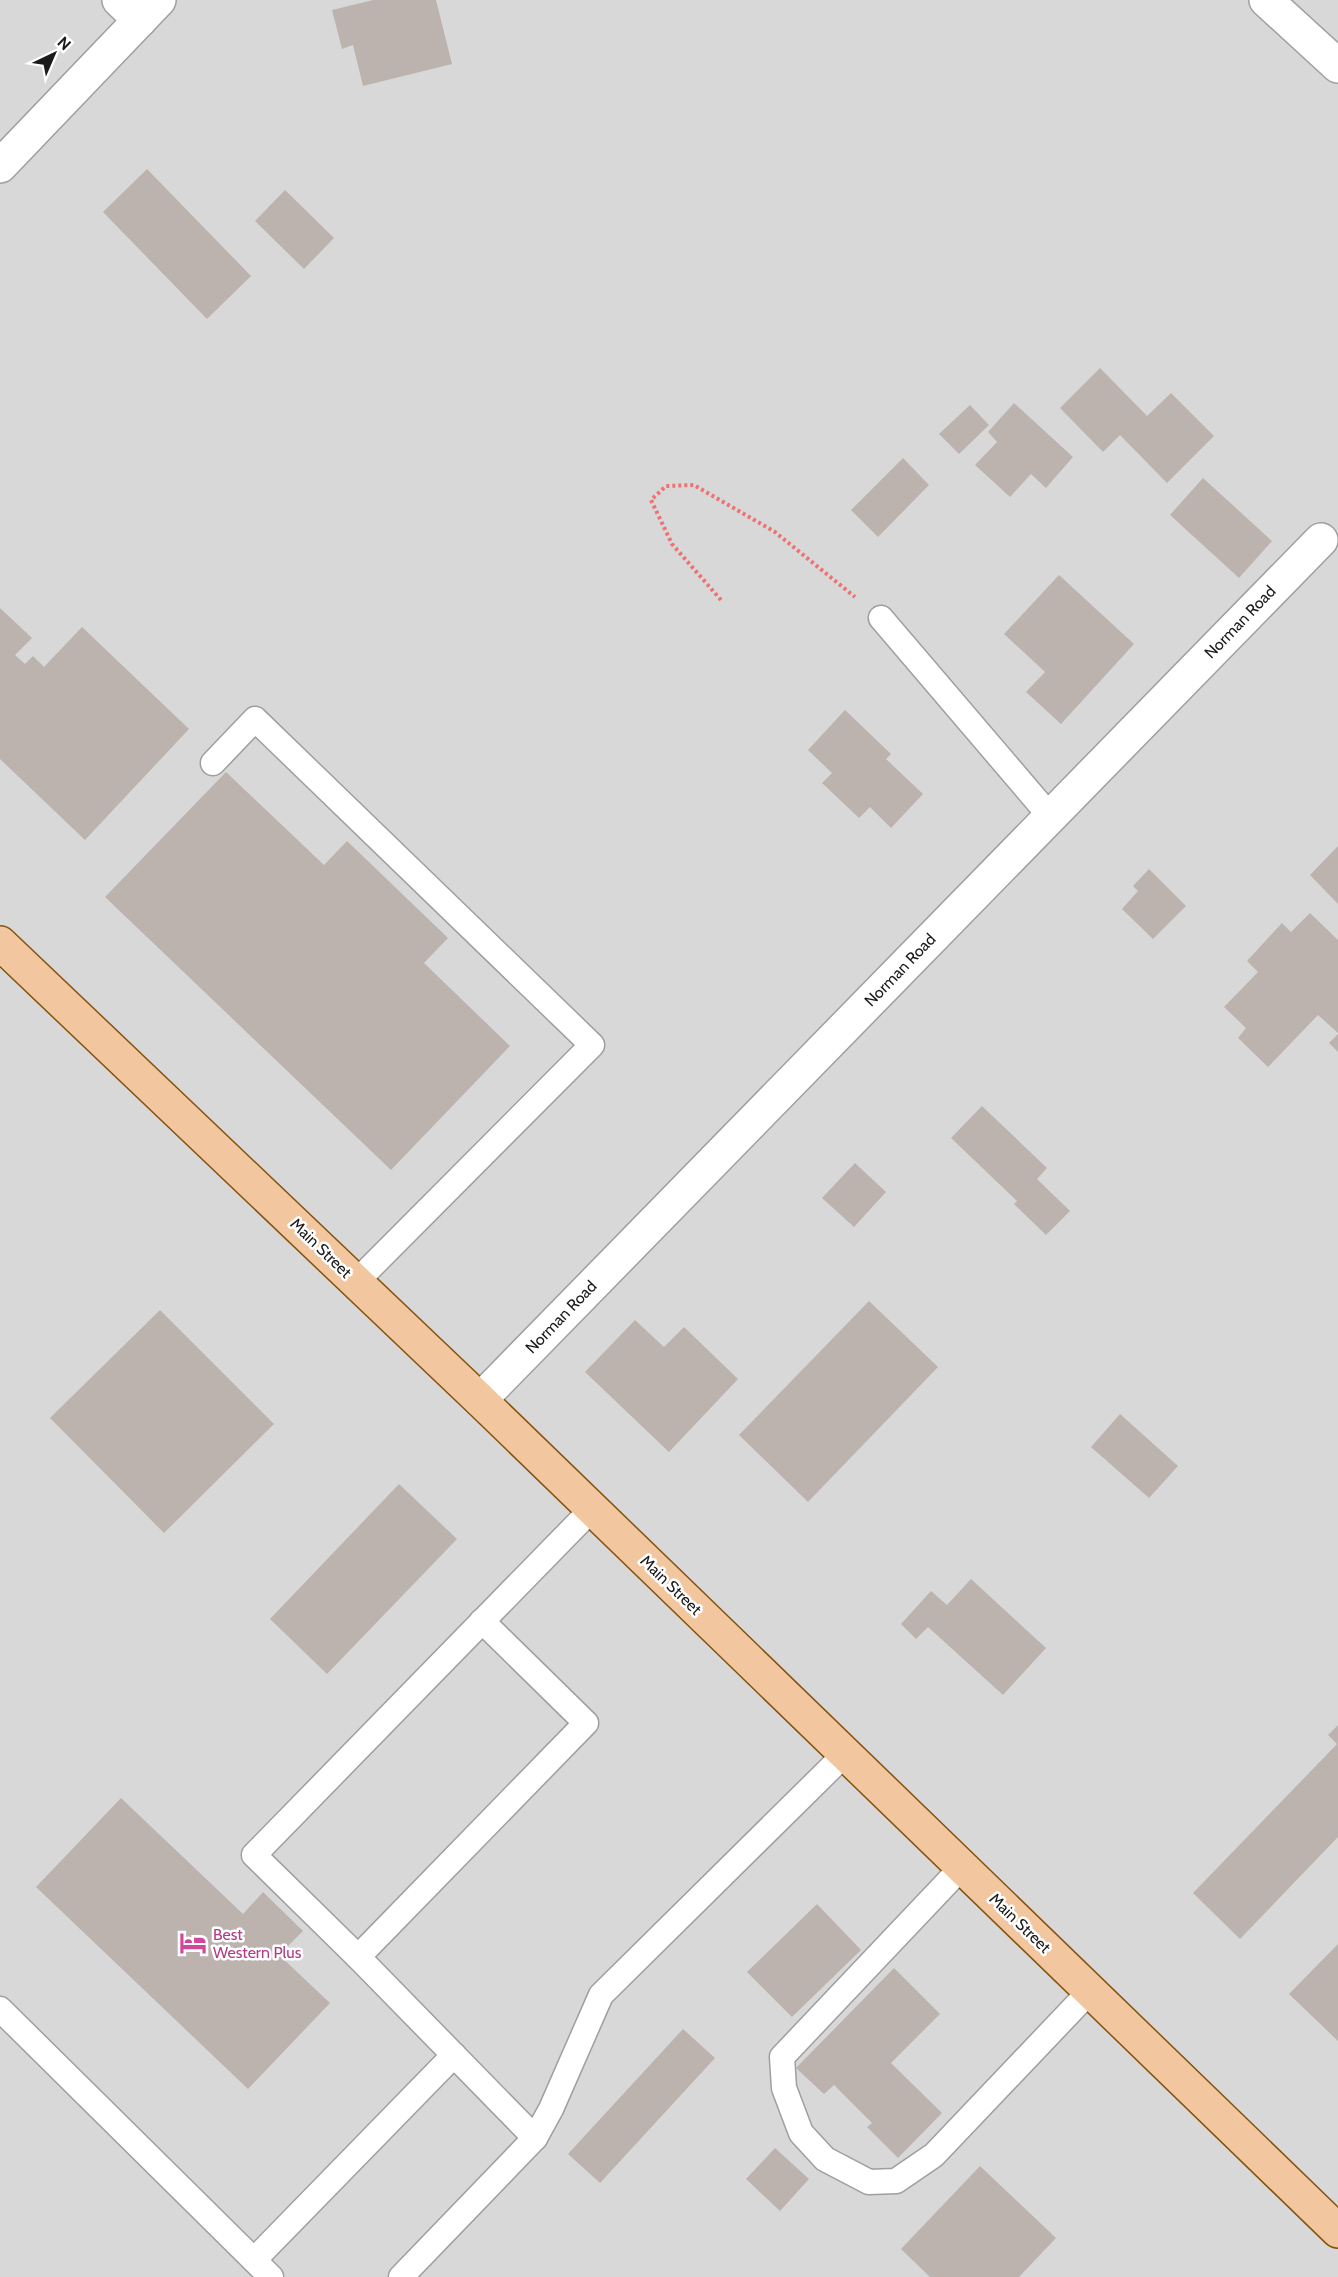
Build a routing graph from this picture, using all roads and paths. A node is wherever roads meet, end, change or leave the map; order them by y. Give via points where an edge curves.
1 (1266, 0) edge
2 (139, 7) edge
3 (1338, 66) edge
4 (0, 165) edge
5 (1320, 540) dead end
6 (721, 600) dead end
7 (881, 618) joint
8 (213, 763) dead end
9 (1050, 816) junction
10 (0, 943) edge
11 (356, 1282) junction
12 (480, 1400) junction
13 (592, 1509) junction
14 (482, 1621) junction
15 (845, 1754) junction
16 (962, 1867) junction
17 (358, 1957) junction
18 (1090, 1991) junction
19 (0, 2009) edge
20 (454, 2055) junction
21 (535, 2138) junction
22 (1338, 2231) edge
23 (254, 2260) junction
24 (271, 2277) edge
25 (401, 2277) edge

1 - 3 street
2 - 4 street
5 - 9 street, Norman Road
6 - 7 path via 672,544 663,526 651,500 666,486 694,485 775,531
7 - 9 lane
8 - 11 lane via 255,719 592,1045
9 - 12 street, Norman Road
10 - 11 main road, Main Street
11 - 12 main road, Main Street
12 - 13 main road, Main Street
13 - 14 lane
13 - 15 main road, Main Street
14 - 17 lane via 254,1855
14 - 17 lane via 586,1723
15 - 16 main road, Main Street
15 - 21 lane via 601,1995
16 - 18 main road, Main Street
16 - 18 lane via 782,2057 784,2088 801,2133 825,2159 869,2182 896,2181 934,2155
17 - 20 lane
18 - 22 main road, Main Street
19 - 23 lane
20 - 21 lane
20 - 23 lane
21 - 25 lane
23 - 24 lane

